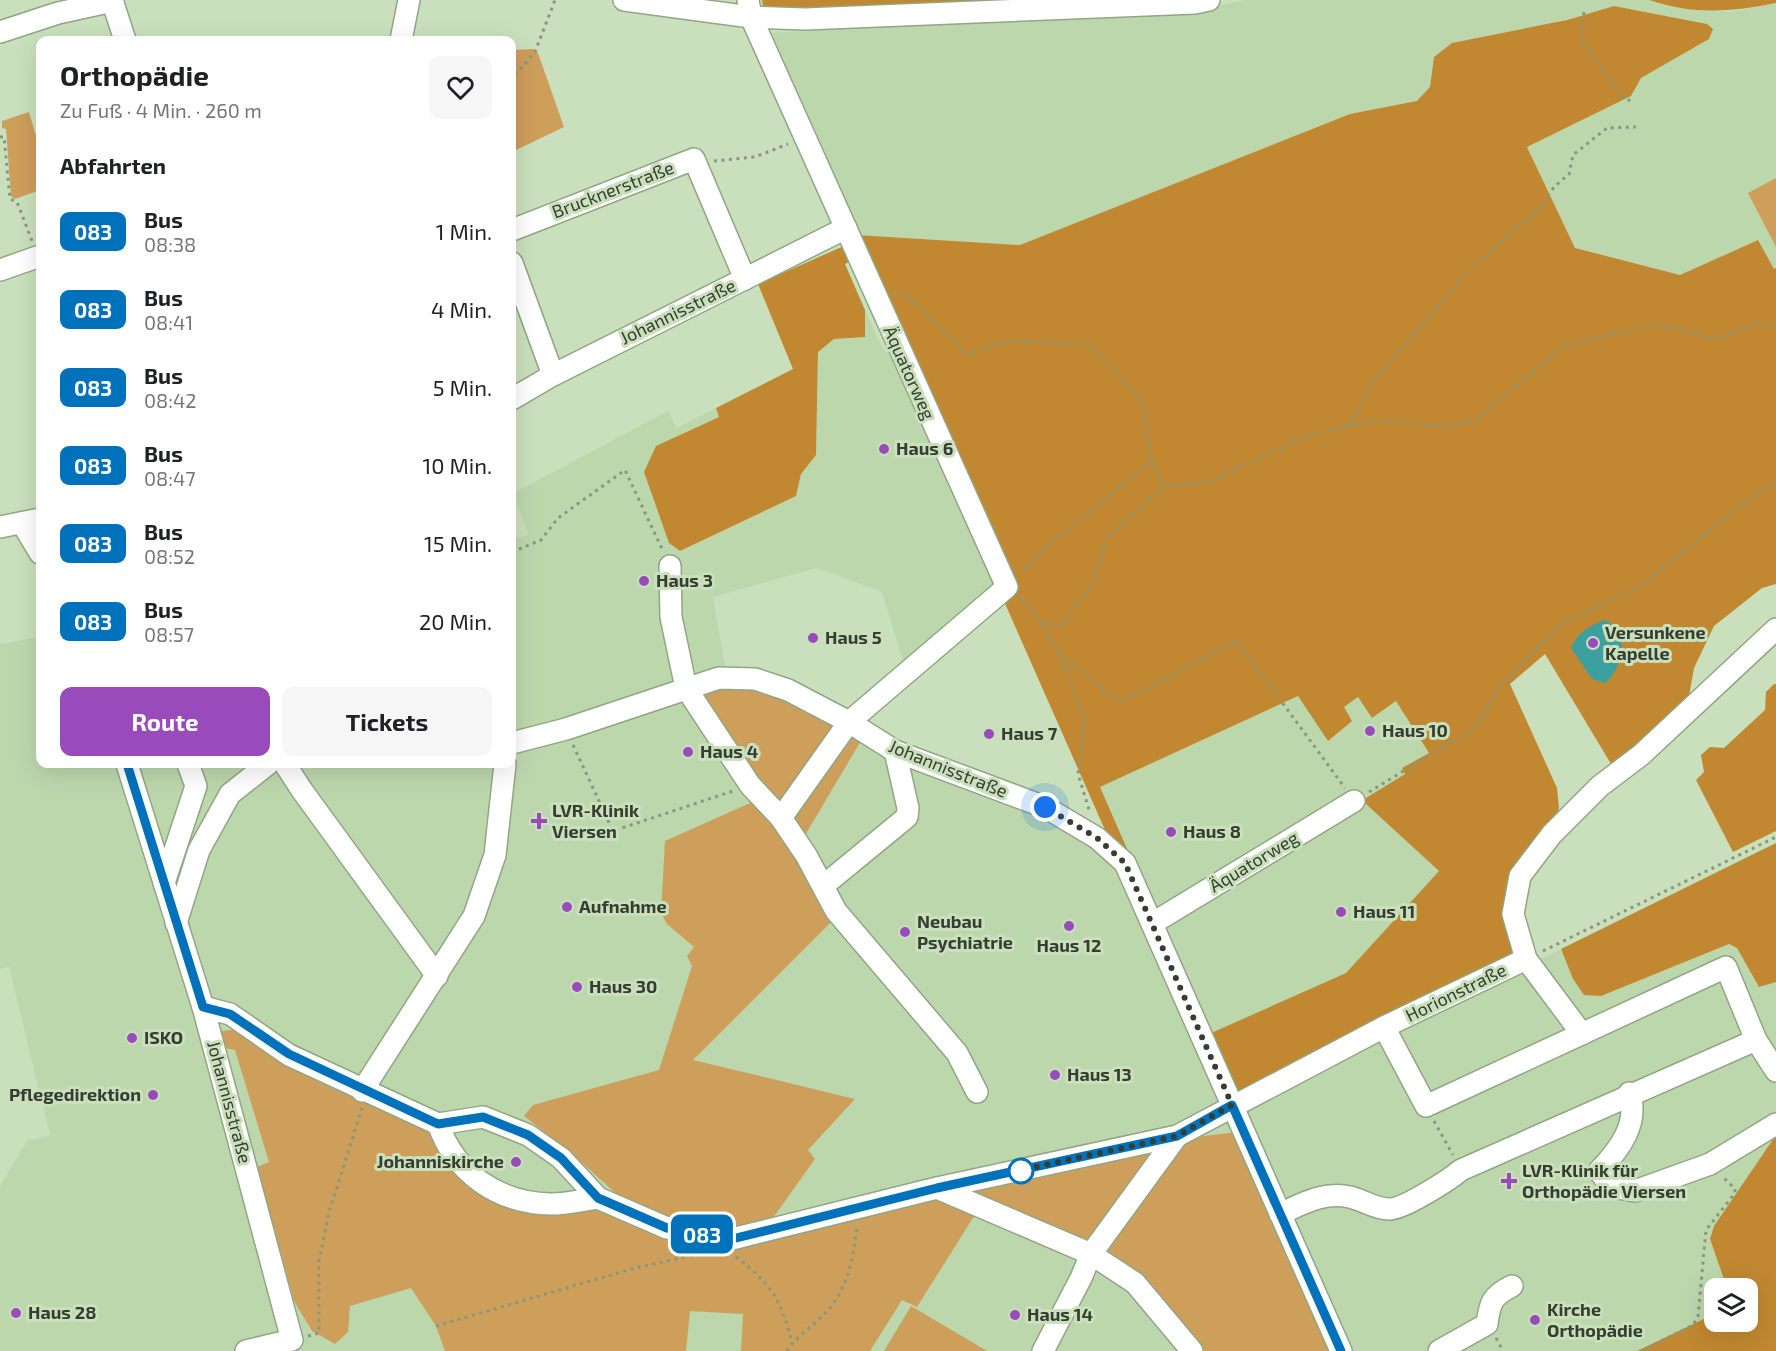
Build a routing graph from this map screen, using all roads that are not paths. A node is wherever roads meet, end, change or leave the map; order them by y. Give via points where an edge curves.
1 (112, 0) edge
2 (409, 0) edge
3 (624, 0) edge
4 (1209, 0) edge
5 (749, 9) edge
6 (0, 32) edge
7 (124, 36) edge
8 (402, 36) edge
9 (516, 228) edge
10 (846, 228) junction
11 (36, 260) edge
12 (0, 270) edge
13 (516, 274) edge
14 (745, 279) junction
15 (553, 375) junction
16 (516, 397) edge
17 (32, 521) edge
18 (0, 527) edge
19 (36, 536) edge
20 (670, 566) road end
21 (1776, 629) edge
22 (686, 688) junction
23 (849, 722) junction
24 (516, 742) edge
25 (895, 751) junction
26 (127, 768) edge
27 (189, 768) edge
28 (263, 768) edge
29 (288, 768) edge
30 (505, 768) edge
31 (1354, 801) road end
32 (781, 818) junction
33 (164, 883) junction
34 (823, 886) junction
35 (176, 923) junction
36 (1153, 923) junction
37 (1526, 959) junction
38 (437, 976) junction
39 (203, 1007) junction
40 (1384, 1027) junction
41 (1582, 1034) junction
42 (1756, 1040) junction
43 (1776, 1071) edge
44 (364, 1092) junction
45 (977, 1092) dead end
46 (1629, 1093) junction
47 (1232, 1105) junction
48 (438, 1124) junction
49 (1776, 1124) edge
50 (1177, 1136) junction
51 (937, 1188) junction
52 (598, 1198) junction
53 (1280, 1214) junction
54 (1091, 1254) junction
55 (1512, 1286) dead end
56 (294, 1346) edge
57 (246, 1351) edge
58 (1042, 1351) edge
59 (1192, 1351) edge
60 (1341, 1351) edge
61 (1439, 1351) edge

1 - 6 street via 58,12
1 - 7 street
2 - 8 street
3 - 5 street
4 - 5 street via 805,20
5 - 10 street, Äquatorweg
9 - 14 street, Brucknerstraße via 694,159
10 - 14 street, Johannisstraße
10 - 23 street, Äquatorweg via 1007,588
11 - 12 street
13 - 15 street
14 - 15 street, Johannisstraße
15 - 16 street, Johannisstraße
17 - 18 street
17 - 19 street
20 - 22 street via 671,617
21 - 37 street, Horionstraße via 1641,755 1600,786 1552,834 1520,876 1513,914
22 - 23 street, Johannisstraße via 719,678 755,679 788,690
22 - 24 street, Johannisstraße
22 - 32 street via 750,785
23 - 25 street, Johannisstraße
23 - 32 street
25 - 34 street via 908,808 906,817
25 - 36 street, Johannisstraße via 1045,807 1097,838 1125,863
26 - 33 street, Johannisstraße
27 - 33 street via 196,786
28 - 35 street via 230,794 199,850
29 - 38 street
30 - 38 street via 495,855 474,916
31 - 36 street, Äquatorweg
32 - 34 street
33 - 35 street, Johannisstraße
34 - 45 street via 836,911 957,1053
35 - 39 street, Johannisstraße
36 - 47 street, Johannisstraße
37 - 40 street, Horionstraße
37 - 41 street
38 - 44 street
39 - 44 street via 230,1014 289,1054
39 - 56 street, Johannisstraße
40 - 41 street via 1426,1106
40 - 47 street, Horionstraße
41 - 42 street via 1726,967
42 - 43 street
42 - 46 street
44 - 48 street
46 - 49 street via 1634,1107 1624,1144 1599,1171 1618,1188 1635,1191 1710,1164
46 - 53 street via 1461,1170 1444,1184 1391,1210 1349,1197 1319,1196
47 - 50 street, Horionstraße
47 - 53 street
48 - 52 street via 483,1117 528,1135 561,1158
48 - 52 street via 446,1146 468,1174 515,1200 552,1204
50 - 51 street
50 - 54 street
51 - 52 street via 732,1239 667,1228
51 - 54 street
53 - 60 street
54 - 58 street
54 - 59 street via 1135,1283
55 - 61 street via 1496,1294 1487,1324
56 - 57 street

